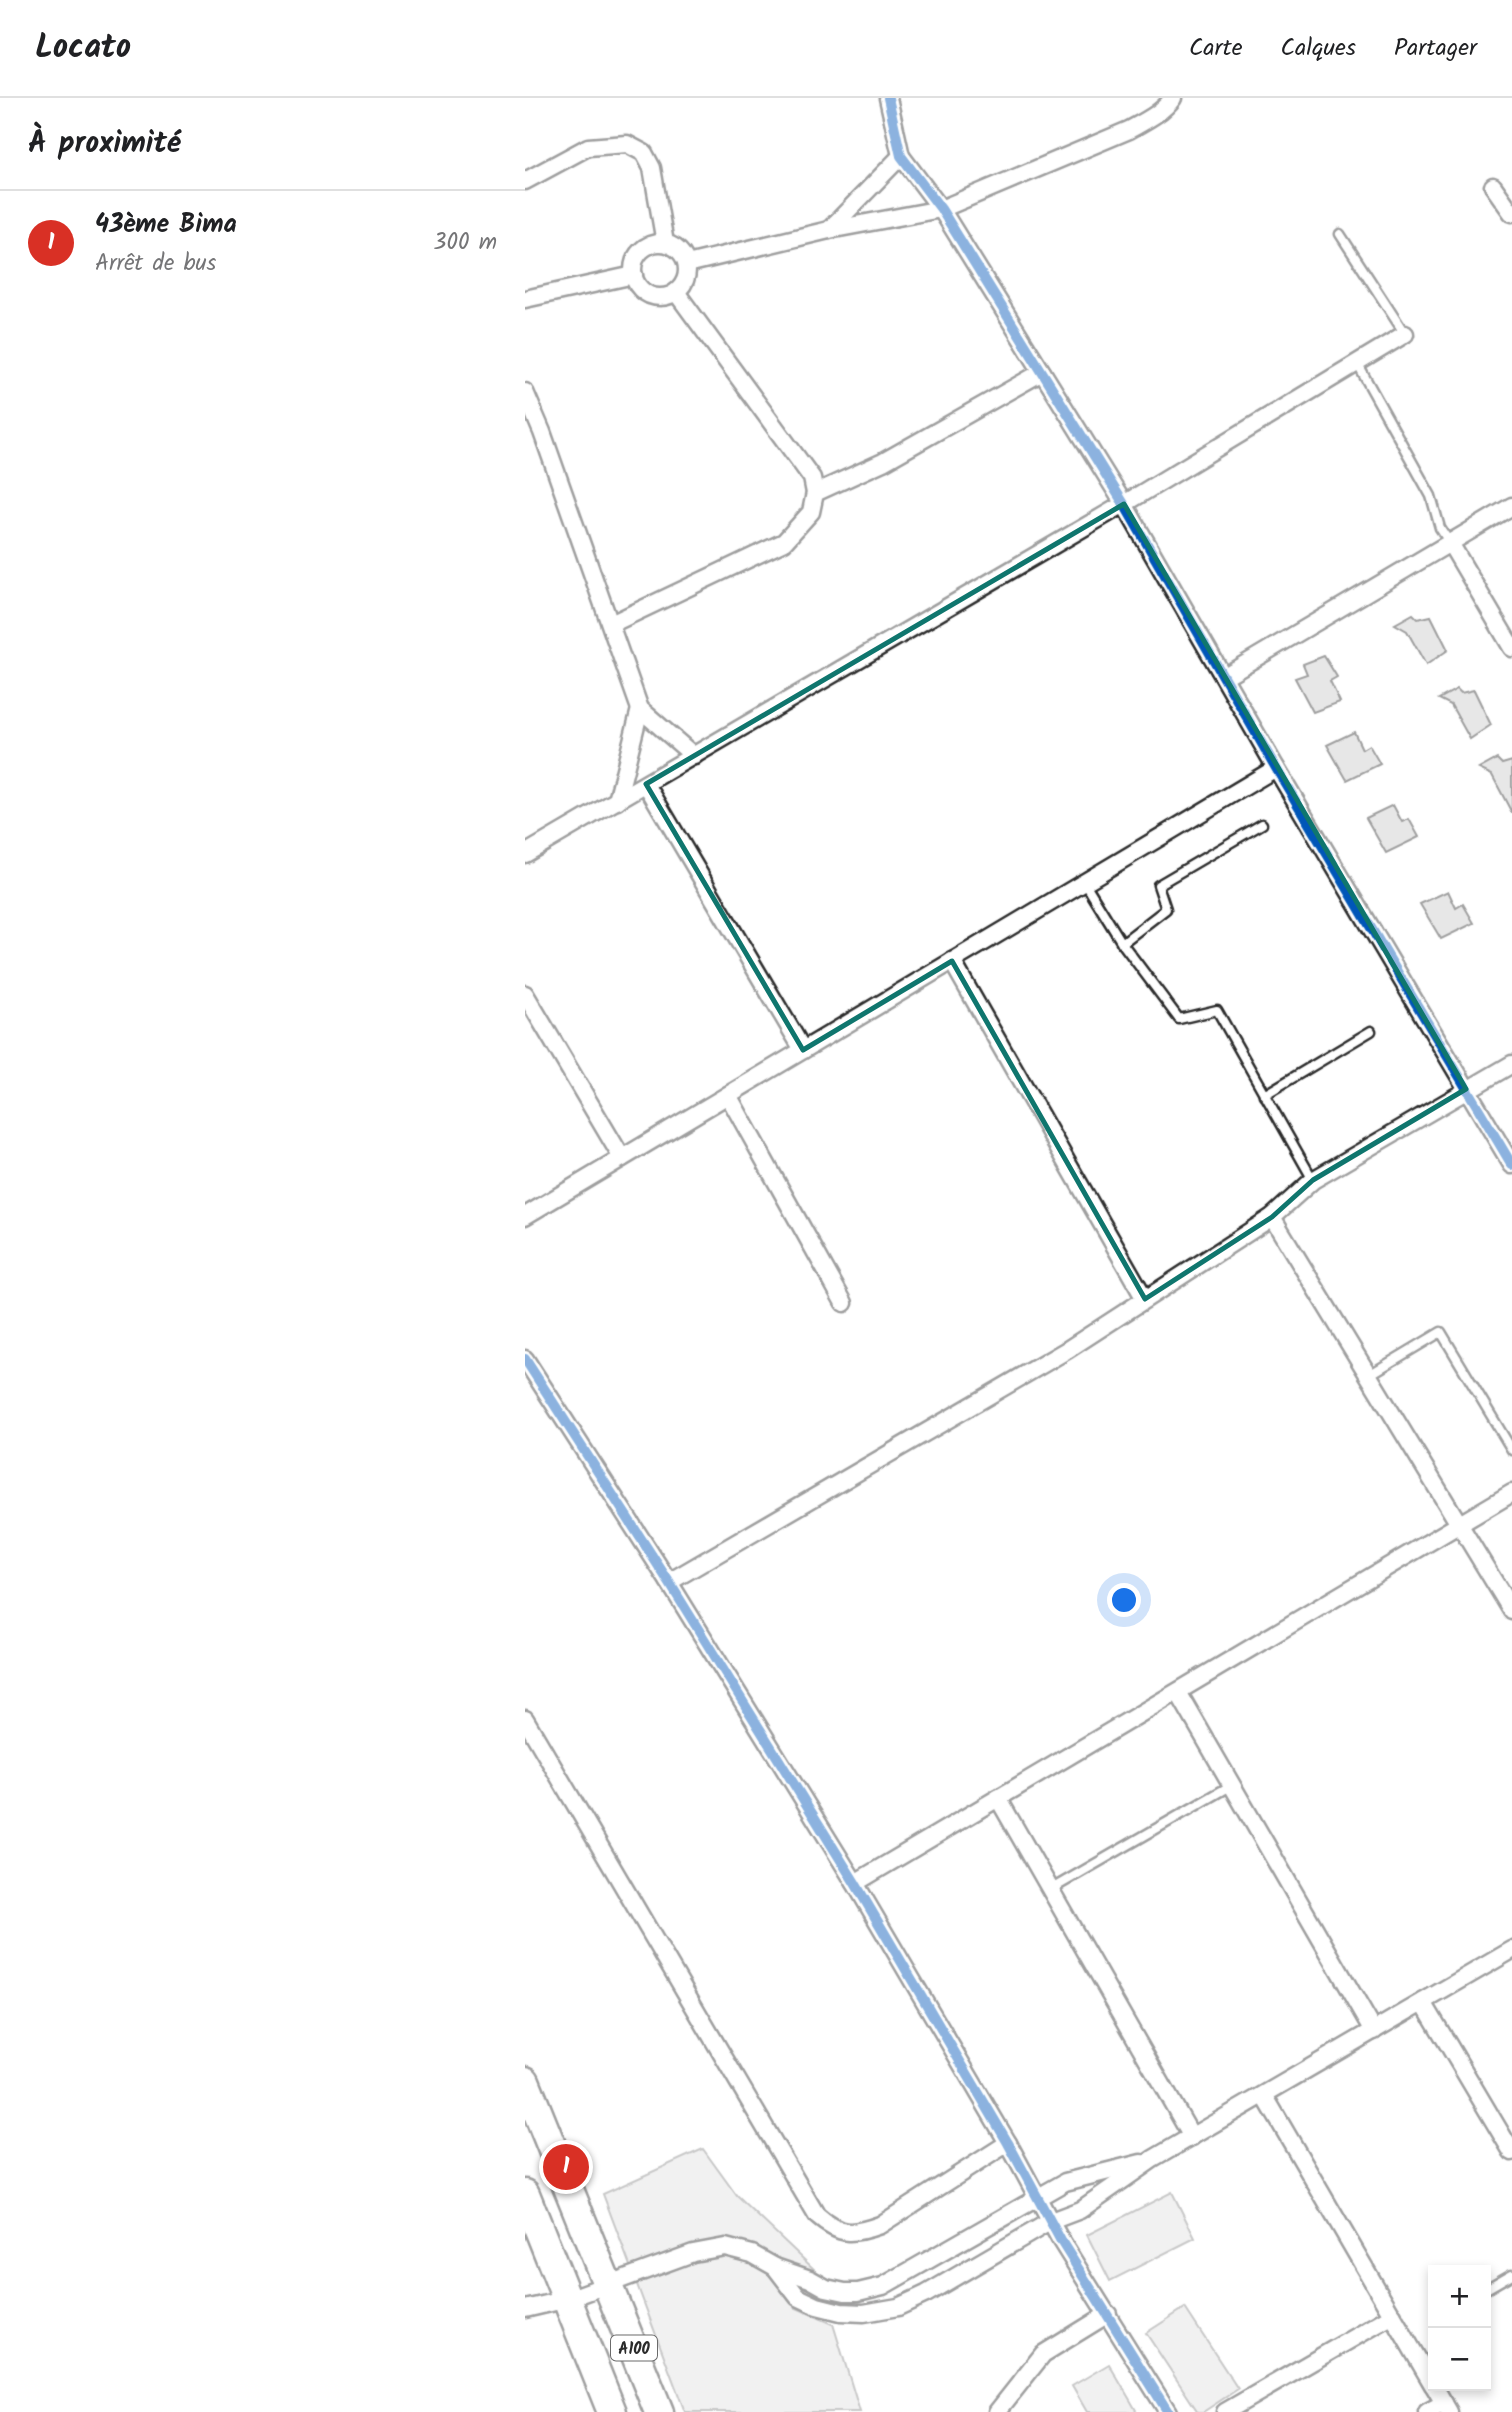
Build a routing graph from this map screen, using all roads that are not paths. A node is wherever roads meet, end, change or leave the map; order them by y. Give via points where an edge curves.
1 (888, 98) edge
2 (1173, 98) edge
3 (901, 156) junction
4 (525, 181) edge
5 (1493, 186) dead end
6 (941, 209) junction
7 (1512, 213) edge
8 (829, 230) junction
9 (1340, 234) dead end
10 (665, 243) junction
11 (687, 264) junction
12 (634, 275) junction
13 (676, 292) junction
14 (525, 299) edge
15 (1405, 334) joint
16 (1358, 365) junction
17 (1042, 372) junction
18 (525, 392) edge
19 (815, 493) junction
20 (1124, 504) junction
21 (1512, 506) edge
22 (1450, 543) junction
23 (611, 624) junction
24 (1512, 648) edge
25 (1225, 676) junction
26 (640, 709) junction
27 (694, 756) junction
28 (1276, 768) junction
29 (646, 784) junction
30 (617, 801) junction
31 (1262, 824) dead end
32 (525, 854) edge
33 (1085, 883) junction
34 (1122, 943) junction
35 (952, 961) junction
36 (525, 994) edge
37 (1371, 1031) dead end
38 (803, 1050) junction
39 (1512, 1064) edge
40 (1466, 1089) junction
41 (728, 1095) junction
42 (1264, 1095) junction
43 (622, 1158) junction
44 (1512, 1165) edge
45 (1313, 1180) junction
46 (525, 1216) edge
47 (1272, 1217) junction
48 (1145, 1299) junction
49 (844, 1303) dead end
50 (525, 1359) edge
51 (1369, 1375) junction
52 (1512, 1450) edge
53 (1512, 1493) edge
54 (1459, 1524) junction
55 (669, 1582) junction
56 (1512, 1611) edge
57 (1178, 1692) junction
58 (525, 1719) edge
59 (1232, 1785) junction
60 (998, 1798) junction
61 (855, 1882) junction
62 (1050, 1890) junction
63 (1512, 1950) edge
64 (1423, 2002) junction
65 (1374, 2031) junction
66 (525, 2081) edge
67 (1264, 2095) junction
68 (1192, 2137) junction
69 (1008, 2143) junction
70 (1511, 2146) edge
71 (1153, 2160) junction
72 (1065, 2182) junction
73 (525, 2194) edge
74 (1038, 2197) junction
75 (1080, 2210) junction
76 (1051, 2221) junction
77 (775, 2267) junction
78 (1512, 2274) edge
79 (608, 2283) junction
80 (1491, 2286) edge
81 (568, 2299) junction
82 (525, 2309) edge
83 (1108, 2314) junction
84 (1393, 2315) junction
85 (1428, 2375) edge
86 (1437, 2391) edge
87 (1446, 2407) edge
88 (612, 2412) edge
89 (659, 2412) edge
90 (997, 2412) edge
91 (1168, 2412) edge
92 (1225, 2412) edge
93 (1427, 2412) edge

1 - 3 street
2 - 6 street via 1129,130
3 - 6 street
3 - 8 street
4 - 10 street via 588,147 627,144 644,153 652,168
5 - 7 street
6 - 8 street
6 - 17 street
8 - 11 street
9 - 15 lane
10 - 11 street via 683,254
10 - 12 street via 645,248 638,255
11 - 13 street via 687,275
12 - 13 street via 646,293 666,296
12 - 14 street
13 - 19 street via 812,478
15 - 16 street
16 - 20 street
16 - 22 lane via 1431,496
17 - 19 street via 883,462
17 - 20 street
18 - 23 street
19 - 23 street via 811,512 784,542
20 - 25 street
20 - 27 street
21 - 22 street
22 - 24 street
22 - 25 street
23 - 26 street
25 - 28 street
26 - 27 street
26 - 30 street
27 - 29 street
28 - 33 street
28 - 40 street
29 - 30 street
29 - 38 street
30 - 32 street
31 - 34 lane via 1158,885 1166,909
33 - 34 lane
33 - 35 street
34 - 42 lane via 1179,1020 1217,1010
35 - 38 street
35 - 48 street
36 - 43 street
37 - 42 lane
38 - 41 street
39 - 40 street
40 - 44 street
40 - 45 street
41 - 43 street
41 - 49 street
42 - 45 lane
43 - 46 street
45 - 47 street
47 - 48 street
47 - 51 street
48 - 55 street via 1067,1350
50 - 55 street
51 - 52 lane via 1441,1332
51 - 54 street
53 - 54 street
54 - 56 street
54 - 57 street
55 - 61 street
57 - 59 street
57 - 60 street
58 - 69 street via 824,2223 832,2230 856,2233 880,2225
59 - 62 lane
59 - 65 street
60 - 61 street
60 - 62 street
61 - 69 street
62 - 68 street
63 - 64 street
64 - 65 street
64 - 70 street
65 - 67 street
66 - 79 highway, A100
67 - 68 street
67 - 84 street
68 - 71 street
69 - 74 street
71 - 72 street
71 - 75 street
72 - 74 street
72 - 75 street
73 - 81 highway, A100
74 - 76 street
74 - 77 street via 871,2290 826,2288
75 - 76 street
76 - 77 street via 926,2294 877,2311 841,2312 817,2306 798,2297
76 - 83 street
77 - 79 street via 739,2250 708,2249
78 - 80 lane
79 - 81 street
79 - 89 highway, A100
81 - 82 street
81 - 88 highway, A100
83 - 90 street via 1043,2354
83 - 91 street
84 - 85 street
84 - 92 street
86 - 87 street
87 - 93 street

